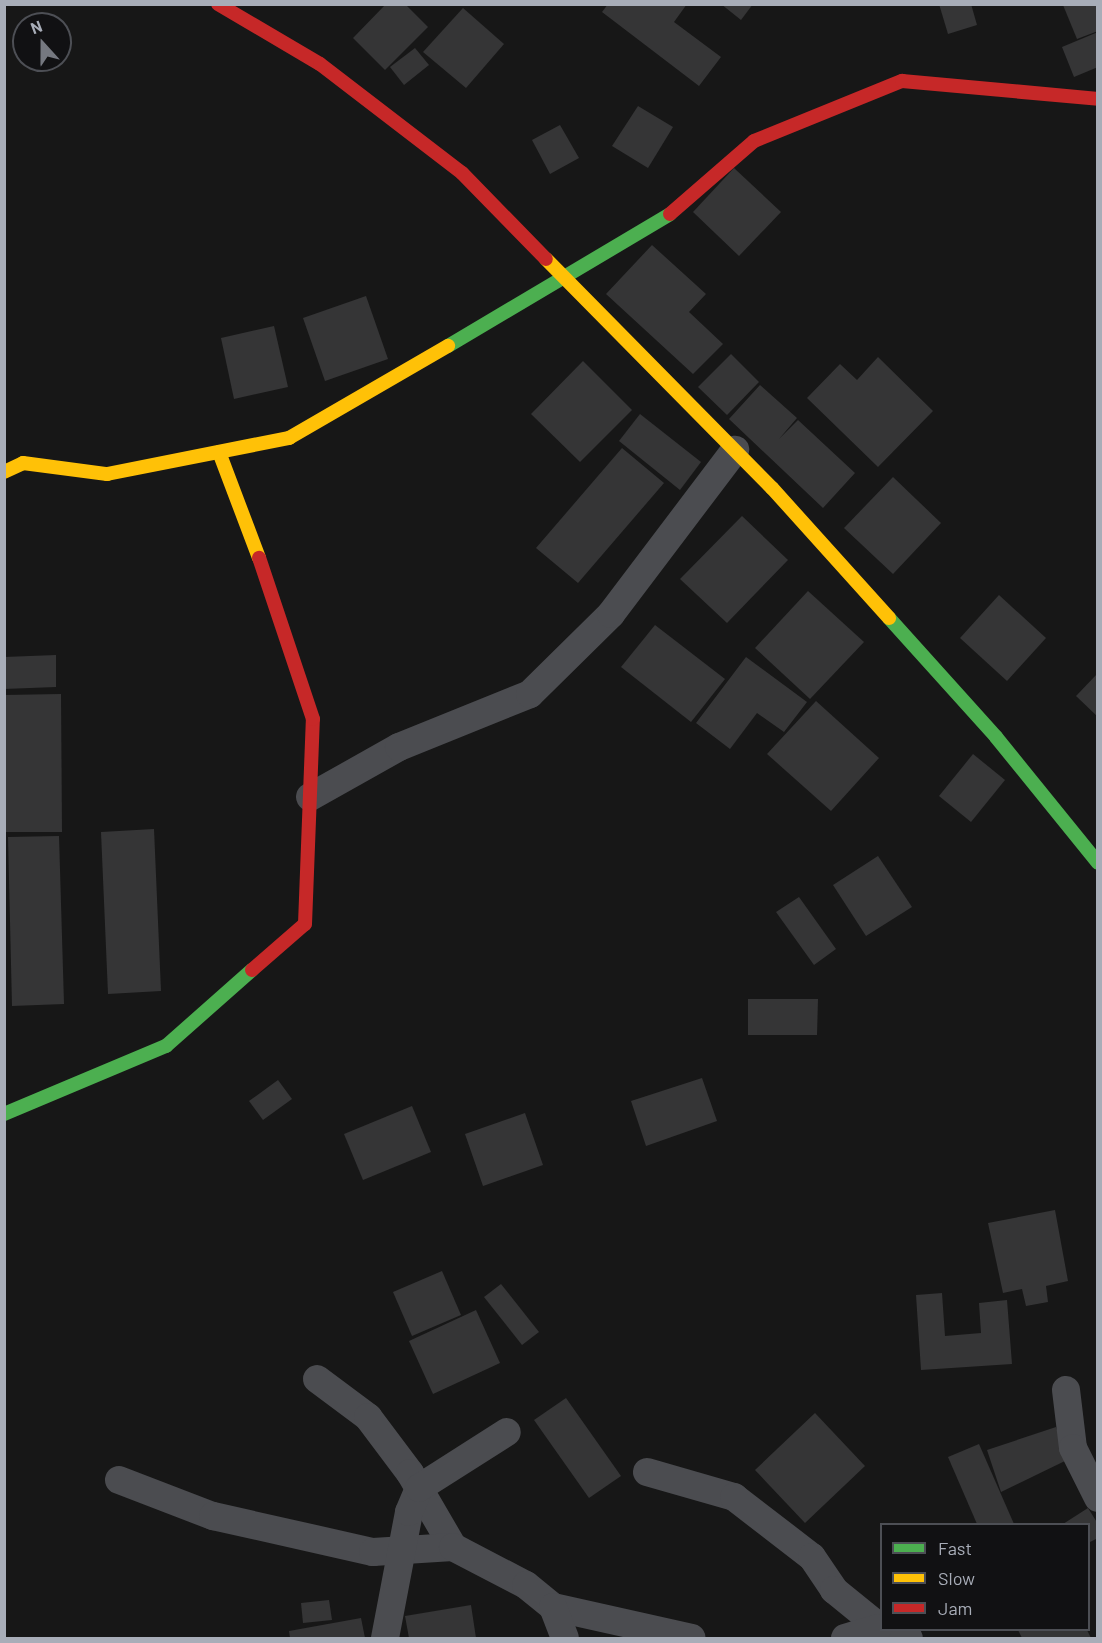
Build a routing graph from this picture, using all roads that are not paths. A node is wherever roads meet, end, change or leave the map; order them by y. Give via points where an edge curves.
1 (218, 4) edge
2 (1098, 99) edge
3 (563, 280) junction
4 (735, 450) junction
5 (219, 452) junction
6 (4, 472) edge
7 (310, 797) junction
8 (1098, 863) edge
9 (4, 1114) edge
10 (317, 1379) dead end
11 (1066, 1390) dead end
12 (507, 1432) dead end
13 (648, 1472) dead end
14 (119, 1480) dead end
15 (419, 1488) junction
16 (1098, 1498) edge
17 (453, 1547) junction
18 (402, 1550) junction
19 (553, 1607) junction
20 (880, 1629) edge
21 (886, 1631) edge
22 (385, 1638) edge
23 (565, 1638) edge
24 (692, 1638) edge
25 (845, 1638) edge
26 (909, 1638) edge

1 - 3 street via 320,64 462,173
2 - 3 street via 902,81 754,141 656,226
3 - 4 street
3 - 5 street via 290,438
4 - 7 street via 611,614 530,694 399,747
4 - 8 street via 996,738
5 - 6 street via 107,474 23,463
5 - 7 street via 278,607 313,719
7 - 9 street via 305,924 166,1046
10 - 15 street via 368,1417
11 - 16 street via 1073,1448
12 - 15 street
13 - 20 street via 734,1497 812,1557 834,1590
14 - 18 street via 213,1516 373,1552
15 - 17 street
15 - 18 street
17 - 18 street
17 - 19 street via 526,1585
18 - 22 street
19 - 23 street
19 - 24 street
20 - 25 street
21 - 26 street

